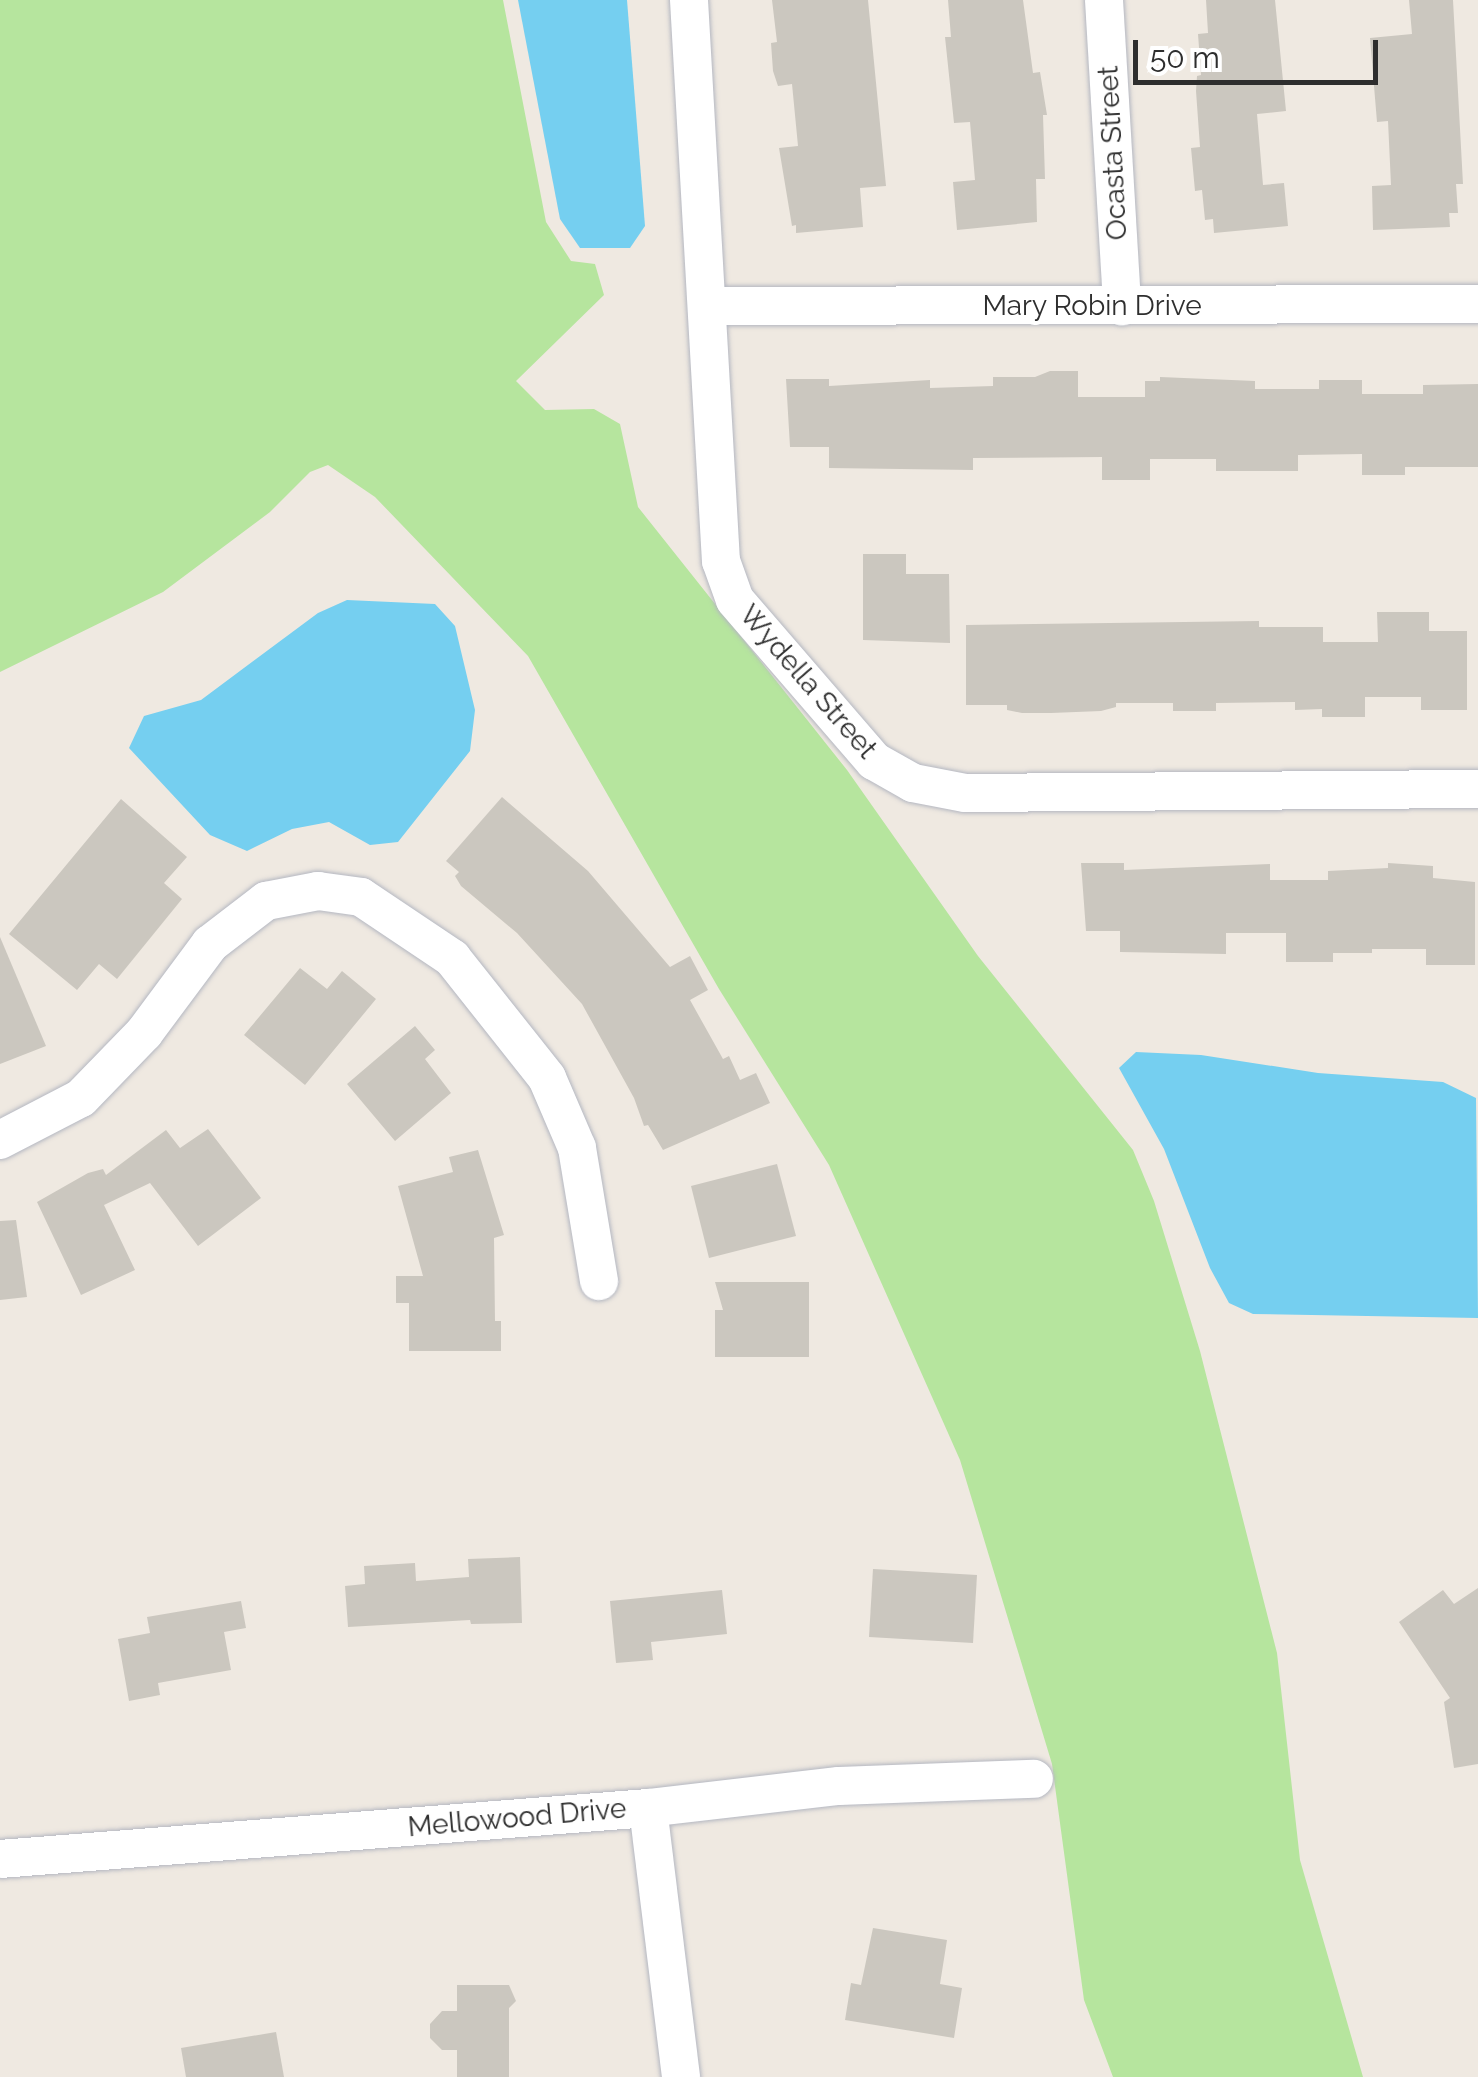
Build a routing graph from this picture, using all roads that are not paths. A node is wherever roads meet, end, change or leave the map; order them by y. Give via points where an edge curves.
1 (689, 0) edge
2 (1104, 0) edge
3 (1478, 304) edge
4 (706, 306) junction
5 (1122, 306) junction
6 (1478, 789) edge
7 (0, 1140) edge
8 (599, 1280) dead end
9 (1034, 1779) dead end
10 (648, 1808) junction
11 (0, 1859) edge
12 (682, 2077) edge

1 - 4 street, Wydella Street
2 - 5 street, Ocasta Street
3 - 5 street, Mary Robin Drive
4 - 5 street, Mary Robin Drive
4 - 6 street, Wydella Street via 721,561 735,600 874,761 913,783 964,793
7 - 8 street via 81,1098 144,1034 210,944 266,901 318,891 360,897 452,958 548,1078 577,1148
9 - 10 street, Mellowood Drive via 839,1786
10 - 11 street, Mellowood Drive
10 - 12 street

